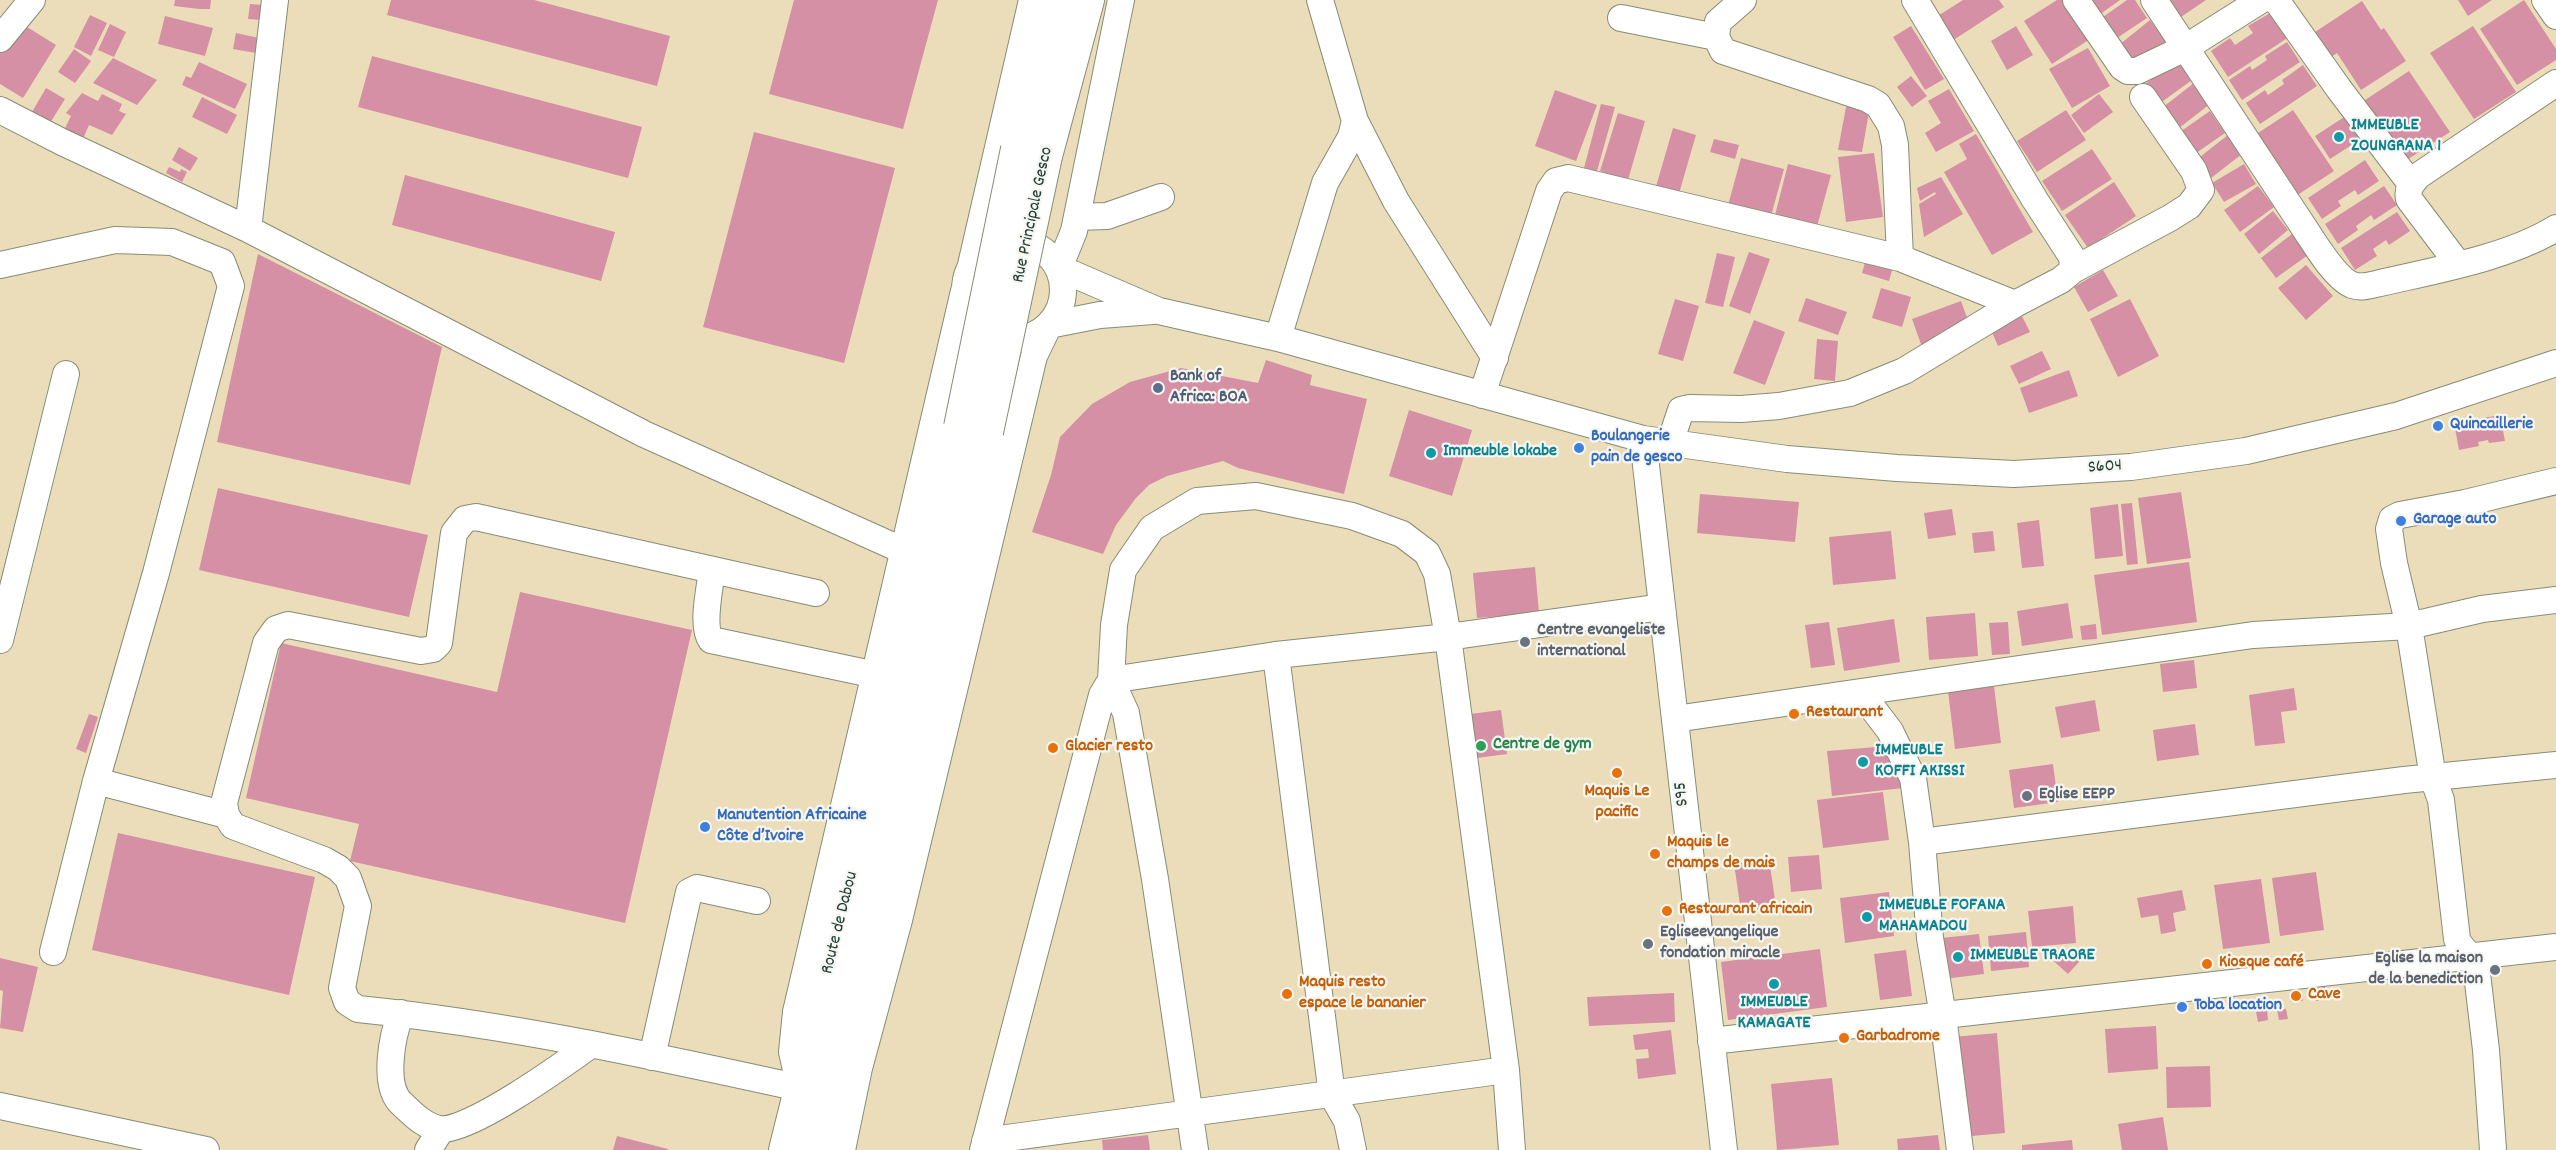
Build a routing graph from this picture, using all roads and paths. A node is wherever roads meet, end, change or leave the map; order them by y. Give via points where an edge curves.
1 (32, 0) edge
2 (275, 0) edge
3 (1032, 0) edge
4 (1058, 0) edge
5 (1088, 0) edge
6 (1121, 0) edge
7 (1320, 0) edge
8 (1743, 0) edge
9 (1915, 0) edge
10 (2076, 0) edge
11 (2154, 0) edge
12 (2261, 0) edge
13 (2277, 0) edge
14 (2545, 0) edge
15 (2556, 16) edge
16 (1622, 18) dead end
17 (1716, 37) junction
18 (0, 39) edge
19 (2185, 48) junction
20 (2556, 83) edge
21 (2143, 97) dead end
22 (0, 110) edge
23 (1355, 121) junction
24 (1032, 152) junction
25 (2411, 184) junction
26 (1161, 197) dead end
27 (1077, 217) junction
28 (2556, 228) edge
29 (248, 229) junction
30 (1900, 258) junction
31 (2458, 264) junction
32 (0, 265) edge
33 (971, 265) junction
34 (1059, 268) junction
35 (2073, 270) junction
36 (964, 291) junction
37 (2014, 304) junction
38 (1159, 311) junction
39 (1049, 325) junction
40 (1278, 338) junction
41 (1495, 358) junction
42 (2556, 363) edge
43 (66, 374) dead end
44 (1482, 395) junction
45 (1643, 439) junction
46 (1670, 443) junction
47 (2556, 481) edge
48 (904, 551) junction
49 (712, 570) junction
50 (816, 593) dead end
51 (2556, 600) edge
52 (1662, 607) junction
53 (2409, 626) junction
54 (1448, 637) junction
55 (0, 640) edge
56 (1276, 655) junction
57 (1112, 680) junction
58 (900, 691) junction
59 (1861, 693) junction
60 (1675, 720) junction
61 (2556, 765) edge
62 (2433, 778) junction
63 (96, 781) junction
64 (226, 815) junction
65 (1922, 842) junction
66 (757, 901) dead end
67 (2556, 947) edge
68 (53, 952) dead end
69 (2472, 958) junction
70 (401, 1013) junction
71 (1943, 1016) junction
72 (1711, 1041) junction
73 (590, 1046) junction
74 (652, 1057) junction
75 (1506, 1070) junction
76 (800, 1088) junction
77 (1332, 1095) junction
78 (0, 1106) edge
79 (1191, 1115) junction
80 (435, 1140) edge
81 (984, 1146) edge
82 (206, 1150) edge
83 (785, 1150) edge
84 (817, 1150) edge
85 (842, 1150) edge
86 (1195, 1150) edge
87 (1353, 1150) edge
88 (1512, 1150) edge
89 (1724, 1150) edge
90 (1960, 1150) edge
91 (2493, 1150) edge

1 - 18 street
2 - 29 street
3 - 33 street
4 - 24 main road, Rue Principale Gesco
5 - 24 main road, Rue Principale Gesco
6 - 27 street
7 - 23 street
8 - 17 street via 1718,22
9 - 35 street via 2072,257
10 - 19 street via 2128,71 2137,71
11 - 19 street
12 - 19 street
13 - 25 street
14 - 15 street
16 - 17 street
17 - 30 street via 1723,51 1878,105 1891,126 1895,145
19 - 31 street via 2305,230 2345,280 2363,286
20 - 25 street
21 - 35 street via 2194,171 2202,190 2189,206 2170,218
22 - 29 street
23 - 40 street via 1325,183
23 - 41 street via 1396,201
24 - 58 main road, Rue Principale Gesco, bridge via 974,429
25 - 31 street via 2409,199
26 - 27 street via 1107,216
27 - 34 street
28 - 31 street via 2511,248
29 - 48 street via 644,434
30 - 37 street
30 - 41 street via 1568,178 1556,182 1549,191
32 - 63 street via 116,240 172,242 222,262 231,286 156,573
33 - 34 street via 980,253 1008,240 1038,246
33 - 36 street
34 - 38 street
34 - 39 street via 1064,298
35 - 37 street
36 - 39 street via 967,307 988,332 1020,339
36 - 48 street
37 - 46 street via 1904,371 1850,393 1741,410 1681,410
38 - 39 street via 1100,315
38 - 40 street, S604
39 - 85 street via 1034,356
40 - 44 street, S604
41 - 44 street
42 - 46 street, S604 via 2396,416 2321,435 2246,451 2131,467 2014,474 1897,468 1787,459
43 - 55 street
44 - 45 street, S604
45 - 46 street, S604
45 - 52 street, S95
47 - 53 street via 2400,514 2392,519 2389,529 2394,563
48 - 58 street
49 - 50 street
49 - 58 street via 707,624 711,640
49 - 64 street via 476,517 465,519 454,533 439,643 433,649 421,651 288,625 276,629 266,643 226,791
51 - 53 street via 2482,609
52 - 54 street
52 - 60 street, S95
53 - 59 street via 2253,635
53 - 62 street
54 - 56 street
54 - 57 street via 1437,574 1427,553 1402,534 1352,516 1256,496 1197,501 1152,528 1123,570 1114,625
54 - 75 street
56 - 57 street
56 - 77 street
57 - 79 street via 1126,713
57 - 81 street via 1102,695
58 - 76 main road, Route de Dabou
58 - 84 main road, Route de Dabou
59 - 60 street
59 - 65 street via 1890,731 1913,778
60 - 72 street, S95
61 - 62 street
62 - 65 street
62 - 69 street via 2441,800 2457,939
63 - 64 street
63 - 68 street
64 - 70 street via 233,826 324,860 348,878 358,906 342,988 347,1002 358,1009
65 - 71 street via 1930,938
66 - 74 street via 697,888 689,892
67 - 69 street
69 - 71 street
69 - 91 street via 2486,1050
70 - 73 street
70 - 80 street via 390,1061 395,1098
71 - 72 street
71 - 90 street
72 - 89 street, S95
73 - 74 street
73 - 80 street via 533,1085
74 - 76 street
75 - 77 street
75 - 88 street
76 - 83 main road, Route de Dabou
77 - 79 street
77 - 87 street via 1347,1121
78 - 82 street
79 - 81 street
79 - 86 street

